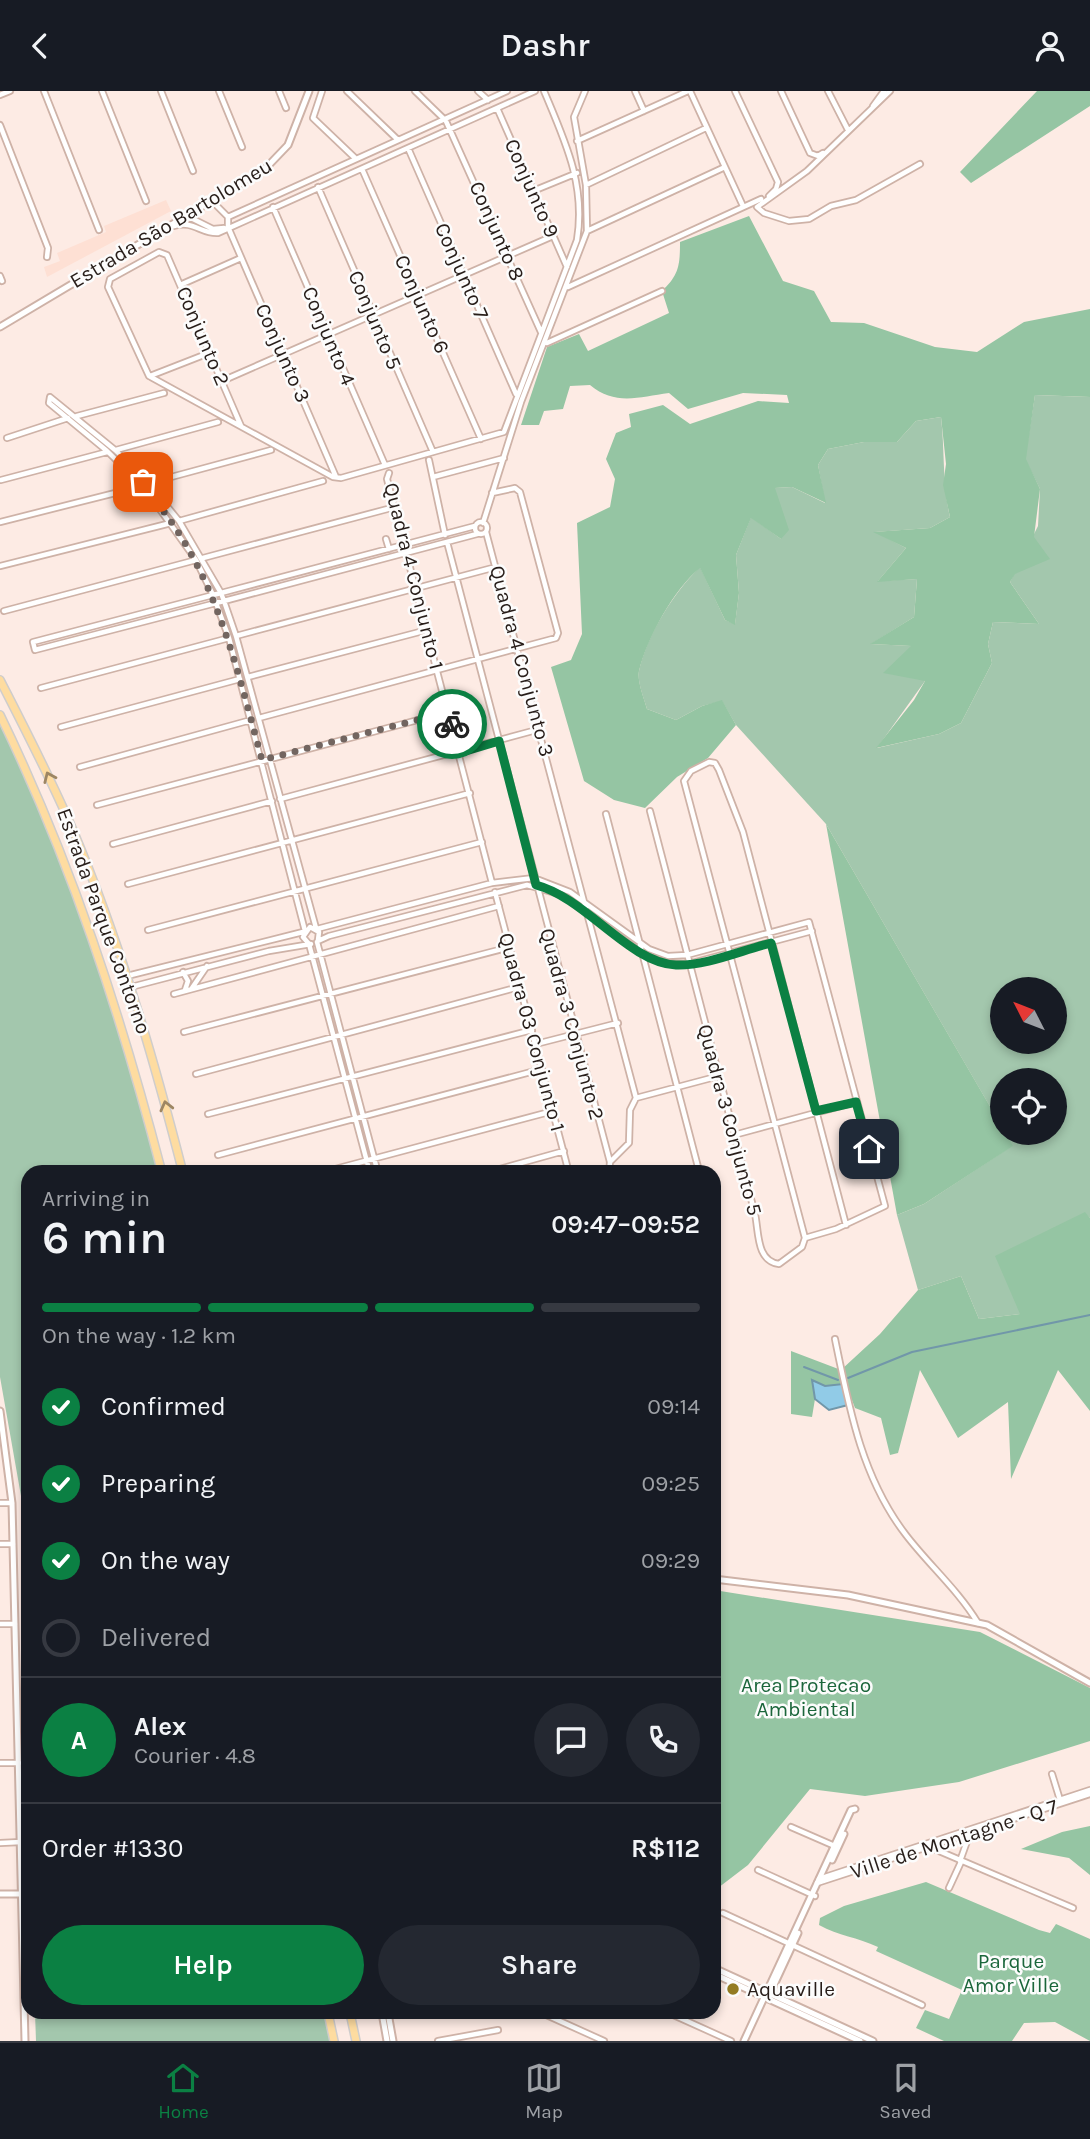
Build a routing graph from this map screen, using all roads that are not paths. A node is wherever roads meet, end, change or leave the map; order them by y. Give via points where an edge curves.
1 (10, 91) edge
2 (44, 91) edge
3 (102, 91) edge
4 (161, 91) edge
5 (219, 91) edge
6 (279, 91) edge
7 (309, 91) edge
8 (322, 91) edge
9 (347, 91) edge
10 (415, 91) edge
11 (478, 91) edge
12 (507, 91) edge
13 (535, 91) edge
14 (544, 91) edge
15 (585, 91) edge
16 (635, 91) edge
17 (689, 91) edge
18 (735, 91) edge
19 (781, 91) edge
20 (828, 91) edge
21 (884, 91) edge
22 (890, 91) edge
23 (876, 93) edge
24 (0, 95) edge
25 (488, 100) junction
26 (286, 108) dead end
27 (497, 109) junction
28 (465, 110) junction
29 (644, 111) junction
30 (445, 119) junction
31 (468, 122) junction
32 (0, 125) edge
33 (706, 128) junction
34 (453, 129) junction
35 (848, 129) junction
36 (398, 140) junction
37 (577, 141) junction
38 (242, 147) dead end
39 (408, 148) junction
40 (354, 159) junction
41 (920, 164) dead end
42 (724, 167) junction
43 (331, 169) junction
44 (362, 169) junction
45 (193, 171) dead end
46 (355, 172) junction
47 (577, 173) junction
48 (334, 181) junction
49 (586, 185) junction
50 (318, 187) junction
51 (533, 191) junction
52 (146, 201) dead end
53 (212, 201) junction
54 (743, 206) junction
55 (273, 207) junction
56 (196, 210) junction
57 (187, 216) junction
58 (227, 218) junction
59 (228, 227) junction
60 (167, 228) junction
61 (99, 230) dead end
62 (587, 231) junction
63 (553, 236) junction
64 (508, 256) junction
65 (47, 257) dead end
66 (241, 258) junction
67 (567, 267) junction
68 (463, 276) junction
69 (180, 285) junction
70 (567, 287) junction
71 (662, 291) dead end
72 (419, 295) junction
73 (373, 315) junction
74 (0, 327) edge
75 (541, 333) junction
76 (329, 334) junction
77 (546, 343) junction
78 (209, 353) junction
79 (283, 354) junction
80 (149, 376) junction
81 (222, 381) junction
82 (164, 393) dead end
83 (516, 394) junction
84 (76, 417) junction
85 (67, 418) junction
86 (218, 422) dead end
87 (241, 426) junction
88 (7, 438) dead end
89 (481, 439) junction
90 (115, 450) junction
91 (271, 450) dead end
92 (107, 451) junction
93 (433, 452) junction
94 (504, 458) junction
95 (429, 460) dead end
96 (385, 465) junction
97 (388, 473) dead end
98 (433, 477) junction
99 (336, 478) junction
100 (1, 480) edge
101 (323, 481) dead end
102 (146, 485) junction
103 (492, 493) junction
104 (395, 507) junction
105 (179, 521) junction
106 (0, 523) edge
107 (171, 523) junction
108 (483, 523) junction
109 (475, 526) junction
110 (486, 532) junction
111 (477, 534) junction
112 (445, 535) junction
113 (386, 539) dead end
114 (447, 542) junction
115 (405, 546) junction
116 (389, 549) junction
117 (407, 552) junction
118 (202, 558) junction
119 (196, 560) junction
120 (0, 566) edge
121 (496, 566) junction
122 (457, 579) junction
123 (416, 589) junction
124 (221, 593) junction
125 (213, 595) junction
126 (224, 601) junction
127 (216, 603) junction
128 (4, 611) dead end
129 (427, 630) junction
130 (236, 636) junction
131 (229, 638) junction
132 (517, 650) junction
133 (477, 660) junction
134 (437, 670) junction
135 (248, 677) junction
136 (240, 679) junction
137 (1, 683) edge
138 (41, 688) dead end
139 (448, 712) junction
140 (0, 715) edge
141 (258, 718) junction
142 (251, 720) junction
143 (61, 727) dead end
144 (540, 729) junction
145 (499, 741) junction
146 (459, 753) junction
147 (269, 758) junction
148 (262, 760) junction
149 (80, 767) dead end
150 (470, 793) junction
151 (280, 799) junction
152 (272, 801) junction
153 (97, 805) dead end
154 (650, 811) dead end
155 (606, 814) dead end
156 (290, 840) junction
157 (283, 842) junction
158 (482, 842) junction
159 (113, 844) dead end
160 (534, 878) junction
161 (492, 883) junction
162 (128, 884) dead end
163 (536, 885) junction
164 (304, 889) junction
165 (296, 891) junction
166 (494, 892) junction
167 (586, 903) junction
168 (499, 906) junction
169 (588, 913) junction
170 (316, 929) junction
171 (148, 930) dead end
172 (304, 931) junction
173 (812, 931) junction
174 (768, 933) junction
175 (317, 942) junction
176 (640, 943) junction
177 (771, 943) junction
178 (309, 944) junction
179 (727, 944) junction
180 (510, 947) junction
181 (730, 953) junction
182 (320, 954) junction
183 (313, 955) junction
184 (644, 955) junction
185 (687, 955) junction
186 (688, 964) junction
187 (177, 965) junction
188 (207, 966) junction
189 (162, 968) junction
190 (181, 973) junction
191 (127, 976) junction
192 (165, 977) junction
193 (131, 987) junction
194 (519, 987) junction
195 (192, 989) junction
196 (185, 991) junction
197 (174, 994) dead end
198 (327, 996) junction
199 (618, 1023) junction
200 (532, 1030) junction
201 (184, 1033) dead end
202 (576, 1034) junction
203 (342, 1035) junction
204 (335, 1037) junction
205 (536, 1044) junction
206 (542, 1069) junction
207 (196, 1074) dead end
208 (352, 1076) junction
209 (719, 1076) junction
210 (346, 1078) junction
211 (678, 1087) junction
212 (636, 1098) junction
213 (856, 1102) junction
214 (553, 1111) junction
215 (816, 1111) junction
216 (208, 1114) dead end
217 (364, 1117) junction
218 (356, 1119) junction
219 (774, 1122) junction
220 (734, 1135) junction
221 (564, 1151) junction
222 (218, 1155) dead end
223 (374, 1159) junction
224 (367, 1161) junction
225 (610, 1163) joint
226 (160, 1165) edge
227 (181, 1165) edge
228 (351, 1165) edge
229 (368, 1165) edge
230 (376, 1165) edge
231 (514, 1165) edge
232 (567, 1165) edge
233 (698, 1165) edge
234 (846, 1225) junction
235 (806, 1238) junction
236 (835, 1339) dead end
237 (0, 1411) edge
238 (0, 1503) edge
239 (12, 1503) junction
240 (0, 1544) edge
241 (13, 1544) junction
242 (721, 1580) edge
243 (978, 1623) junction
244 (0, 1624) edge
245 (15, 1624) junction
246 (1090, 1683) edge
247 (0, 1763) edge
248 (19, 1763) junction
249 (1052, 1774) dead end
250 (1090, 1792) edge
251 (1057, 1802) junction
252 (853, 1809) dead end
253 (791, 1827) dead end
254 (971, 1832) junction
255 (20, 1842) junction
256 (0, 1843) edge
257 (929, 1846) junction
258 (836, 1847) junction
259 (960, 1861) junction
260 (21, 1868) edge
261 (758, 1870) dead end
262 (820, 1881) junction
263 (949, 1888) dead end
264 (0, 1894) edge
265 (21, 1894) edge
266 (814, 1895) junction
267 (1073, 1909) dead end
268 (723, 1913) dead end
269 (791, 1944) junction
270 (721, 1972) edge
271 (721, 1977) edge
272 (767, 1996) junction
273 (922, 2005) dead end
274 (25, 2019) edge
275 (329, 2019) edge
276 (351, 2019) edge
277 (383, 2019) edge
278 (389, 2019) edge
279 (555, 2019) edge
280 (682, 2019) edge
281 (826, 2023) junction
282 (498, 2030) dead end
283 (26, 2041) edge
284 (334, 2041) edge
285 (356, 2041) edge
286 (387, 2041) edge
287 (393, 2041) edge
288 (438, 2041) edge
289 (604, 2041) edge
290 (731, 2041) edge
291 (746, 2041) edge
292 (860, 2041) edge
293 (873, 2041) edge

1 - 24 street
2 - 61 street
3 - 52 street
4 - 45 street
5 - 38 street
6 - 26 street
7 - 53 street, Estrada São Bartolomeu via 283,152 265,169
8 - 40 street via 315,120
9 - 36 street
10 - 30 street, Conjunto 8
11 - 25 street
12 - 25 street
13 - 27 street
14 - 47 street
15 - 37 street via 574,117
16 - 29 street
17 - 29 street
17 - 33 street
18 - 54 street via 778,186
19 - 35 street via 810,153 822,154
20 - 35 street
21 - 23 street
22 - 41 street via 807,171 758,207 789,221 809,219 831,206 856,200
23 - 35 street via 874,105
25 - 28 street
27 - 31 street
27 - 51 street, Conjunto 9
28 - 30 street
28 - 31 street
29 - 37 street
30 - 34 street, Conjunto 8
30 - 36 street
31 - 34 street
32 - 65 street via 48,248
33 - 42 street
33 - 49 street
34 - 39 street
34 - 64 street, Conjunto 8
36 - 40 street
37 - 49 street
39 - 44 street
39 - 68 street, Conjunto 7
40 - 43 street
40 - 46 street via 351,168
42 - 54 street
42 - 62 street
43 - 48 street via 336,173
43 - 58 street
44 - 46 street
44 - 72 street, Conjunto 6
46 - 48 street
47 - 51 street
47 - 67 street via 580,219
48 - 50 street
49 - 62 street
50 - 55 street
50 - 73 street, Conjunto 5
51 - 63 street, Conjunto 9
53 - 56 street, Estrada São Bartolomeu
53 - 58 street
54 - 70 street
55 - 59 street
55 - 76 street, Conjunto 4
56 - 57 street, Estrada São Bartolomeu
56 - 58 street via 214,207
57 - 59 street via 213,229
57 - 60 street, Estrada São Bartolomeu
58 - 59 street, Conjunto 3
59 - 60 street via 215,234 189,222
59 - 66 street, Conjunto 3
60 - 74 street, Estrada São Bartolomeu
62 - 70 street
63 - 64 street
63 - 67 street, Conjunto 9
64 - 68 street
64 - 75 street, Conjunto 8
66 - 69 street
66 - 79 street, Conjunto 3
67 - 75 street
68 - 72 street
68 - 83 street, Conjunto 7
69 - 78 street, Conjunto 2
69 - 80 street, Conjunto 2 via 167,255 159,252 110,279 108,288
70 - 77 street
71 - 77 street
72 - 73 street
72 - 89 street, Conjunto 6
73 - 76 street
73 - 93 street, Conjunto 5
75 - 83 street
76 - 79 street
76 - 96 street, Conjunto 4
77 - 94 street
78 - 80 street
78 - 81 street, Conjunto 2
79 - 81 street
79 - 99 street, Conjunto 3
80 - 87 street
81 - 87 street, Conjunto 2
82 - 84 street
83 - 89 street via 504,432
84 - 85 street
84 - 85 street via 50,397 49,403
84 - 90 street
85 - 88 street
85 - 92 street
86 - 90 street
87 - 99 street
89 - 93 street
90 - 102 street
91 - 102 street
92 - 100 street
92 - 102 street
93 - 96 street
94 - 98 street
94 - 103 street
95 - 98 street
96 - 99 street
97 - 104 street, Quadra 4 Conjunto 1
98 - 112 street
101 - 105 street
102 - 105 street
102 - 106 street
102 - 107 street
103 - 108 street
103 - 132 street via 514,488 522,496 558,633 550,641
104 - 115 street, Quadra 4 Conjunto 1
104 - 118 street
105 - 118 street
107 - 119 street
107 - 120 street
108 - 109 street
108 - 110 street, Quadra 4 Conjunto 3
109 - 111 street
109 - 112 street
110 - 111 street
110 - 121 street, Quadra 4 Conjunto 3
111 - 114 street
112 - 115 street
113 - 116 street
114 - 117 street
114 - 122 street, Quadra 3 Conjunto 2
115 - 116 street
115 - 117 street, Quadra 4 Conjunto 1
116 - 124 street
117 - 123 street, Quadra 4 Conjunto 1
117 - 126 street
118 - 124 street
119 - 125 street
119 - 128 street
121 - 122 street
121 - 132 street, Quadra 4 Conjunto 3
122 - 123 street
122 - 133 street, Quadra 3 Conjunto 2
123 - 129 street, Quadra 4 Conjunto 1
123 - 130 street
124 - 125 street
124 - 126 street
125 - 127 street
125 - 127 street via 33,642 35,650
126 - 127 street
126 - 130 street
127 - 131 street
129 - 134 street, Quadra 4 Conjunto 1
129 - 135 street
130 - 135 street
131 - 136 street
131 - 138 street
132 - 133 street
132 - 144 street, Quadra 4 Conjunto 3
133 - 134 street
133 - 145 street, Quadra 3 Conjunto 2
134 - 139 street, Quadra 4 Conjunto 1
134 - 141 street
135 - 141 street
136 - 142 street
136 - 143 street
191 -> 137 main road, Estrada Parque Contorno via 73,830
139 - 146 street, Quadra 4 Conjunto 1
139 - 147 street
140 - 226 main road, Estrada Parque Contorno via 54,833 85,915
141 - 147 street
142 - 148 street
142 - 149 street
144 - 145 street
144 - 167 street, Quadra 4 Conjunto 3
145 - 146 street
145 - 160 street, Quadra 3 Conjunto 2
146 - 150 street, Quadra 4 Conjunto 1
146 - 151 street
147 - 148 street
147 - 151 street
148 - 152 street
148 - 153 street
150 - 156 street
150 - 158 street, Quadra 4 Conjunto 1
151 - 156 street
152 - 157 street
152 - 159 street
154 - 185 street, Quadra 3 Conjunto 5
155 - 176 street
156 - 157 street
156 - 164 street
157 - 162 street
157 - 165 street
158 - 161 street, Quadra 4 Conjunto 1
158 - 164 street
160 - 161 street
160 - 163 street, Quadra 3 Conjunto 2
160 - 167 street via 559,886
161 - 166 street
161 - 166 street
161 - 170 street
163 - 166 street
163 - 169 street via 562,895
163 - 202 street, Quadra 3 Conjunto 2
164 - 165 street
164 - 170 street
165 - 171 street
165 - 172 street
166 - 168 street, Quadra 03 Conjunto 1
166 - 175 street
167 - 169 street, Quadra 4 Conjunto 3
167 - 176 street
168 - 180 street, Quadra 03 Conjunto 1
168 - 182 street
169 - 184 street
169 - 199 street, Quadra 4 Conjunto 3
170 - 172 street
170 - 175 street via 320,935
172 - 178 street
172 - 187 street
173 - 174 street via 809,922
173 - 177 street
173 - 213 street
174 - 177 street
174 - 179 street
174 - 179 street via 743,832 719,770 713,762 704,764 684,781
175 - 178 street
175 - 182 street
176 - 184 street
176 - 185 street via 668,956
177 - 181 street
177 - 215 street
178 - 183 street
178 - 188 street
179 - 181 street
179 - 185 street
180 - 194 street, Quadra 03 Conjunto 1
180 - 198 street
181 - 186 street
181 - 219 street
182 - 183 street
182 - 198 street
183 - 195 street
183 - 198 street
184 - 186 street via 663,963
184 - 211 street
185 - 186 street, Quadra 3 Conjunto 5
186 - 209 street, Quadra 3 Conjunto 5
187 - 189 street
187 - 190 street
188 - 190 street
188 - 195 street
189 - 191 street
189 - 192 street
190 - 192 street
190 - 196 street via 188,981
191 - 193 main road, Estrada Parque Contorno
192 - 193 street
227 -> 193 main road, Estrada Parque Contorno
194 - 200 street, Quadra 03 Conjunto 1
194 - 203 street
195 - 196 street
196 - 197 street
198 - 201 street
198 - 203 street
198 - 204 street
199 - 202 street
199 - 212 street, Quadra 4 Conjunto 3
200 - 205 street, Quadra 03 Conjunto 1
200 - 208 street
202 - 205 street
202 - 225 street, Quadra 3 Conjunto 2
203 - 204 street
203 - 208 street
204 - 207 street
204 - 210 street
205 - 206 street, Quadra 03 Conjunto 1
206 - 214 street, Quadra 03 Conjunto 1
206 - 217 street
208 - 210 street
208 - 217 street
209 - 211 street
209 - 220 street, Quadra 3 Conjunto 5
210 - 216 street
210 - 218 street
211 - 212 street
211 - 233 street
212 - 225 street via 630,1110 629,1143
213 - 215 street
213 - 234 street via 885,1206
214 - 221 street, Quadra 03 Conjunto 1
214 - 223 street
215 - 219 street
215 - 234 street
217 - 218 street
217 - 223 street
218 - 222 street
218 - 224 street
219 - 220 street
219 - 235 street
220 - 235 street, Quadra 3 Conjunto 5 via 762,1253 776,1265
221 - 231 street
221 - 232 street, Quadra 03 Conjunto 1
223 - 224 street
223 - 230 street
224 - 228 street
224 - 229 street
234 - 235 street
236 - 243 street via 867,1466 905,1534
237 - 239 street
238 - 239 street
239 - 241 street
240 - 241 street
241 - 245 street
242 - 243 street via 848,1595
243 - 246 street via 1001,1630
244 - 245 street
245 - 248 street
247 - 248 street
248 - 255 street
249 - 251 street
250 - 251 street, Ville de Montagne - Q 7
251 - 254 street, Ville de Montagne - Q 7
252 - 258 street
253 - 258 street
254 - 257 street, Ville de Montagne - Q 7
254 - 259 street
255 - 256 street
255 - 260 street
257 - 259 street
257 - 262 street, Ville de Montagne - Q 7
258 - 262 street
259 - 263 street
259 - 267 street
261 - 266 street
262 - 266 street
264 - 265 street
266 - 269 street
268 - 269 street
269 - 272 street
269 - 273 street
270 - 272 street
271 - 272 street
272 - 281 street
272 - 291 street
274 - 283 street
275 - 284 main road
276 - 285 main road
277 - 286 street
278 - 287 street
279 - 289 street
280 - 290 street
281 - 292 street
281 - 293 street
282 - 288 street

